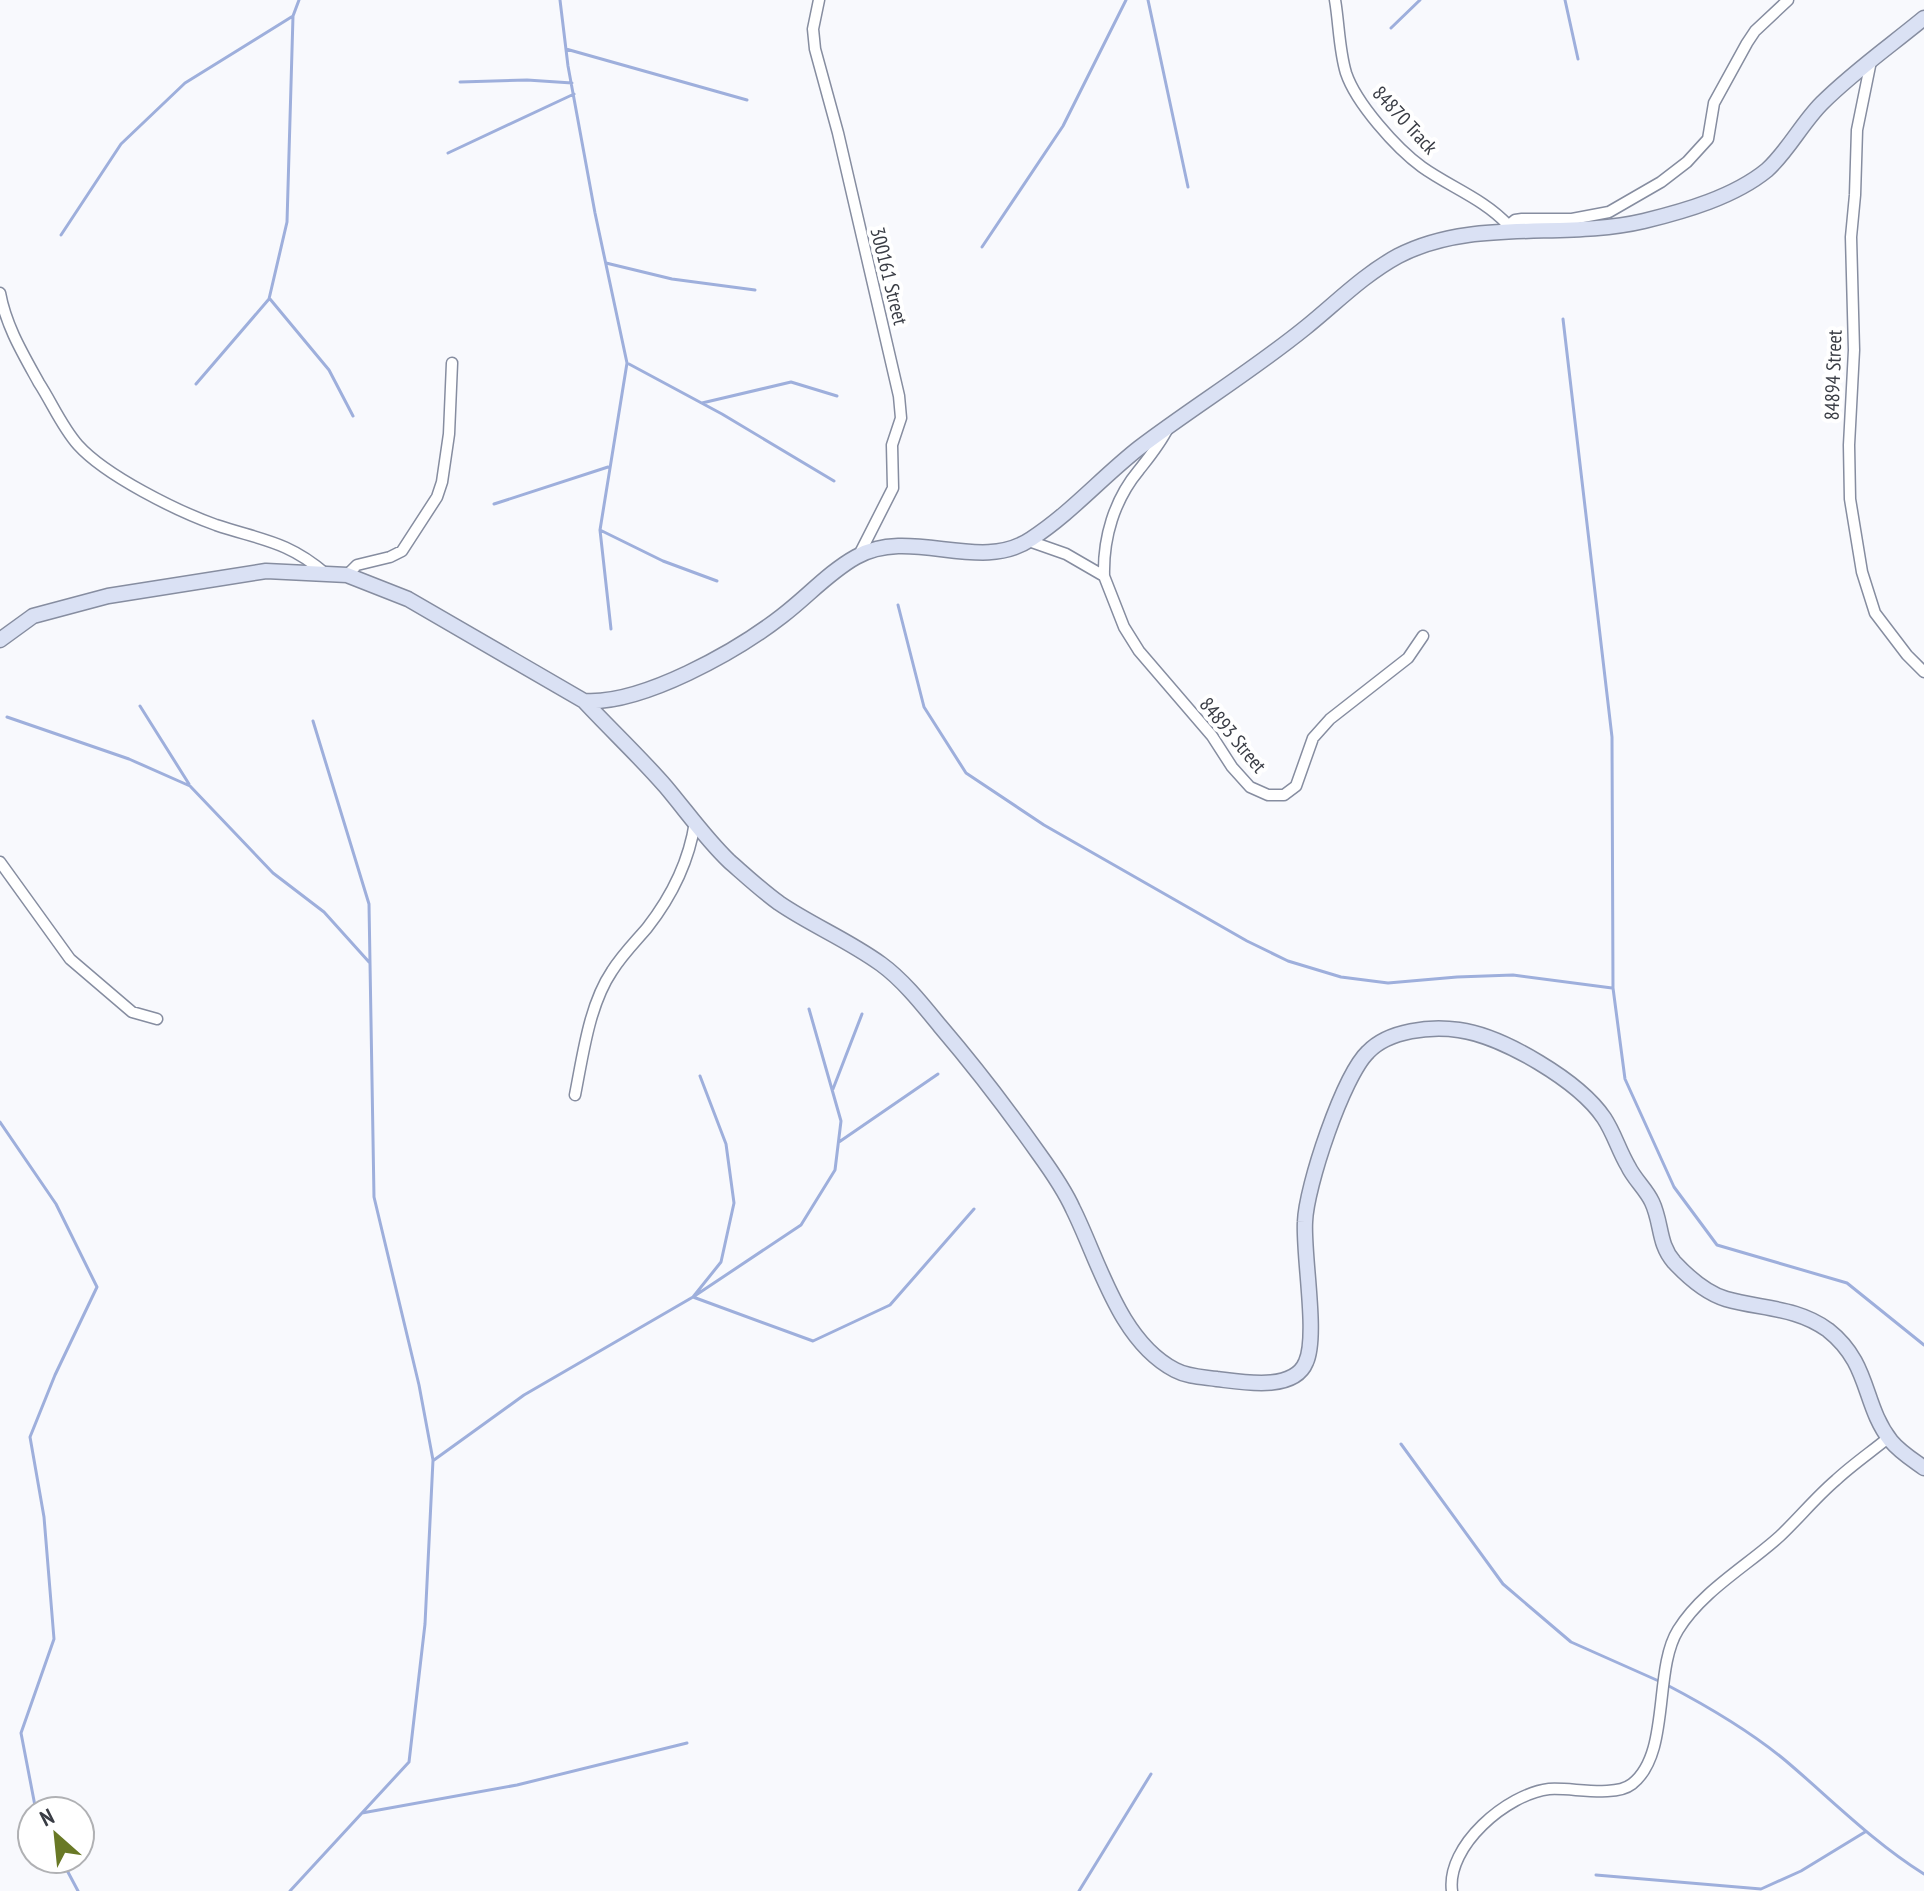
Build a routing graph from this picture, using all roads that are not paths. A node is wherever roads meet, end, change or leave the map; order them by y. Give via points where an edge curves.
1 (819, 0) edge
2 (1335, 0) edge
3 (1788, 0) edge
4 (1924, 18) edge
5 (1871, 61) junction
6 (1505, 228) junction
7 (0, 293) edge
8 (452, 363) dead end
9 (1170, 426) junction
10 (1029, 541) junction
11 (859, 555) junction
12 (326, 574) junction
13 (347, 575) junction
14 (1104, 576) junction
15 (1423, 636) dead end
16 (0, 640) edge
17 (1924, 672) edge
18 (584, 701) junction
19 (695, 822) junction
20 (0, 862) edge
21 (157, 1019) dead end
22 (575, 1095) dead end
23 (1888, 1438) junction
24 (1924, 1468) edge
25 (1452, 1891) edge

1 - 11 street, 300161 Street via 815,49 900,407 892,445 893,488
2 - 6 street, 84870 Track via 1351,88 1422,167 1495,212
3 - 6 street via 1747,43 1714,103 1708,139 1687,162 1609,212 1572,219 1522,219
4 - 5 street
5 - 6 street via 1818,107 1768,169 1706,203 1598,229
5 - 17 street, 84894 Street via 1857,130 1851,237 1850,499 1875,613
6 - 9 street via 1416,247 1394,258
7 - 12 street via 24,358 78,445 92,458 169,505 284,545
8 - 13 street via 449,434 437,497 402,551 357,565
9 - 10 street
9 - 14 street, 84893 Street via 1116,508
10 - 11 street via 994,553 922,545 889,546
10 - 14 street
11 - 18 street via 726,653 632,695
12 - 13 street
12 - 16 street via 266,571 108,596 33,616
13 - 18 street via 408,599
14 - 15 street, 84893 Street via 1139,651 1232,767 1250,787 1268,795 1284,795 1296,786 1313,738 1408,658
18 - 19 street
19 - 22 street via 677,883 602,988
19 - 23 street via 724,856 780,903 884,966 928,1011 1058,1181 1116,1307 1170,1368 1242,1382 1283,1381 1296,1375 1306,1363 1310,1337 1305,1220 1309,1190 1340,1102 1360,1061 1382,1041 1434,1028 1459,1030 1514,1048 1593,1103 1651,1199 1661,1241 1673,1261 1710,1293 1795,1313 1827,1330 1855,1358
20 - 21 street via 70,959 132,1012
23 - 24 street
23 - 25 street via 1837,1478 1677,1631 1667,1656 1652,1757 1642,1774 1629,1787 1614,1791 1547,1789 1524,1796 1475,1831 1456,1864

